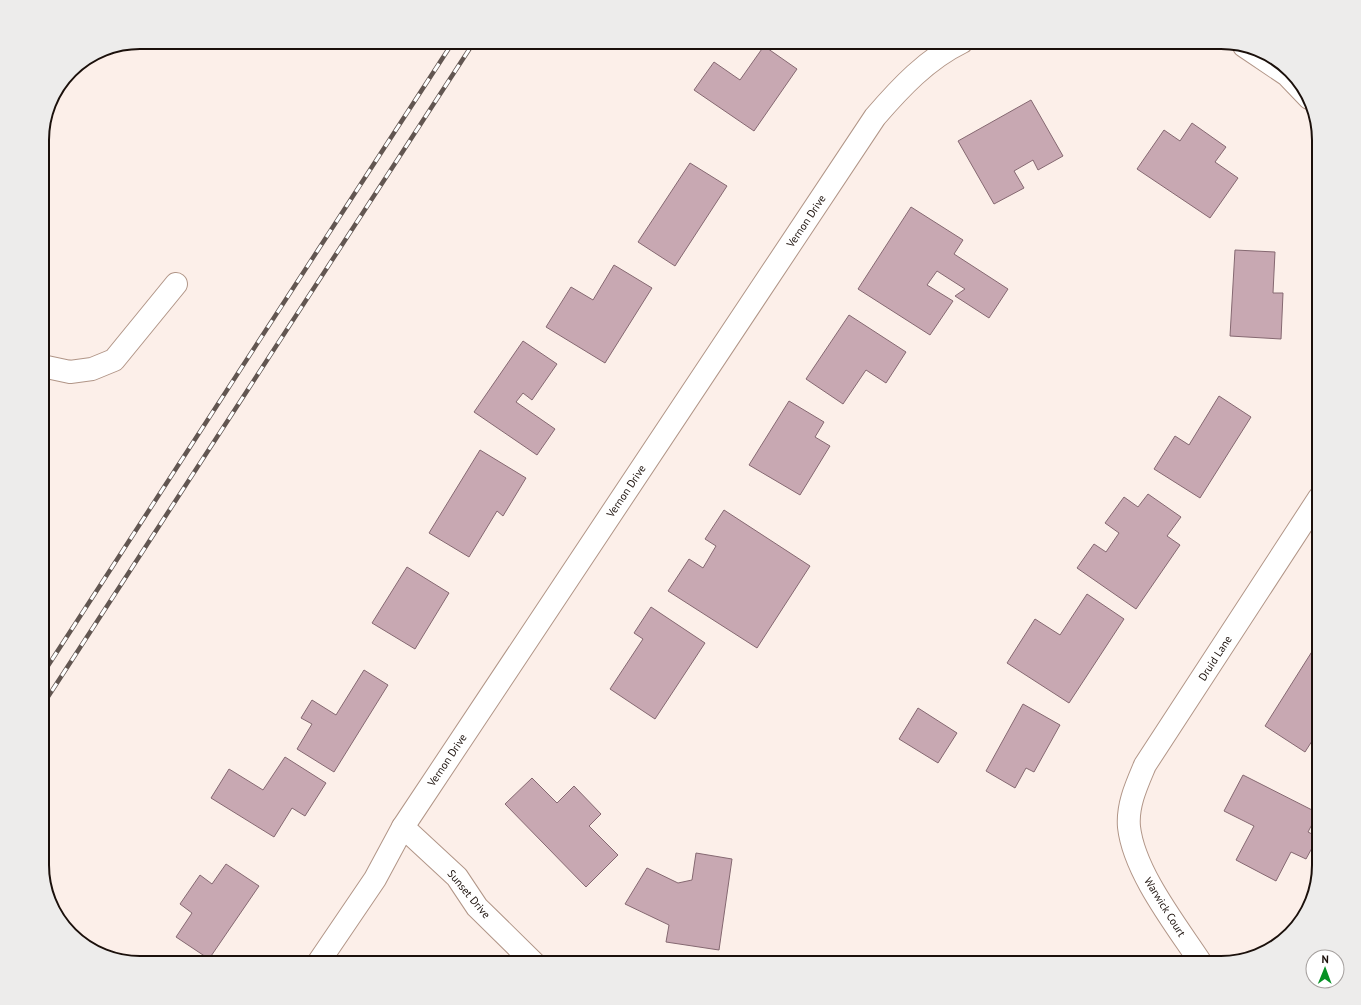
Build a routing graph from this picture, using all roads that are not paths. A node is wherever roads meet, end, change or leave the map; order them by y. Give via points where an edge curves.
1 (951, 49) edge
2 (1262, 59) edge
3 (1280, 71) edge
4 (176, 284) dead end
5 (49, 368) edge
6 (1312, 509) edge
7 (1129, 826) joint
8 (403, 827) junction
9 (323, 956) edge
10 (527, 956) edge
11 (1196, 956) edge

1 - 8 street, Vernon Drive via 928,64 900,88 875,117
2 - 3 street
4 - 5 street via 114,360 92,369 70,372
6 - 7 street, Druid Lane via 1145,765 1132,795
7 - 11 street, Warwick Court via 1133,847 1148,882
8 - 9 street, Vernon Drive via 375,879
8 - 10 street, Sunset Drive via 457,877 477,907

